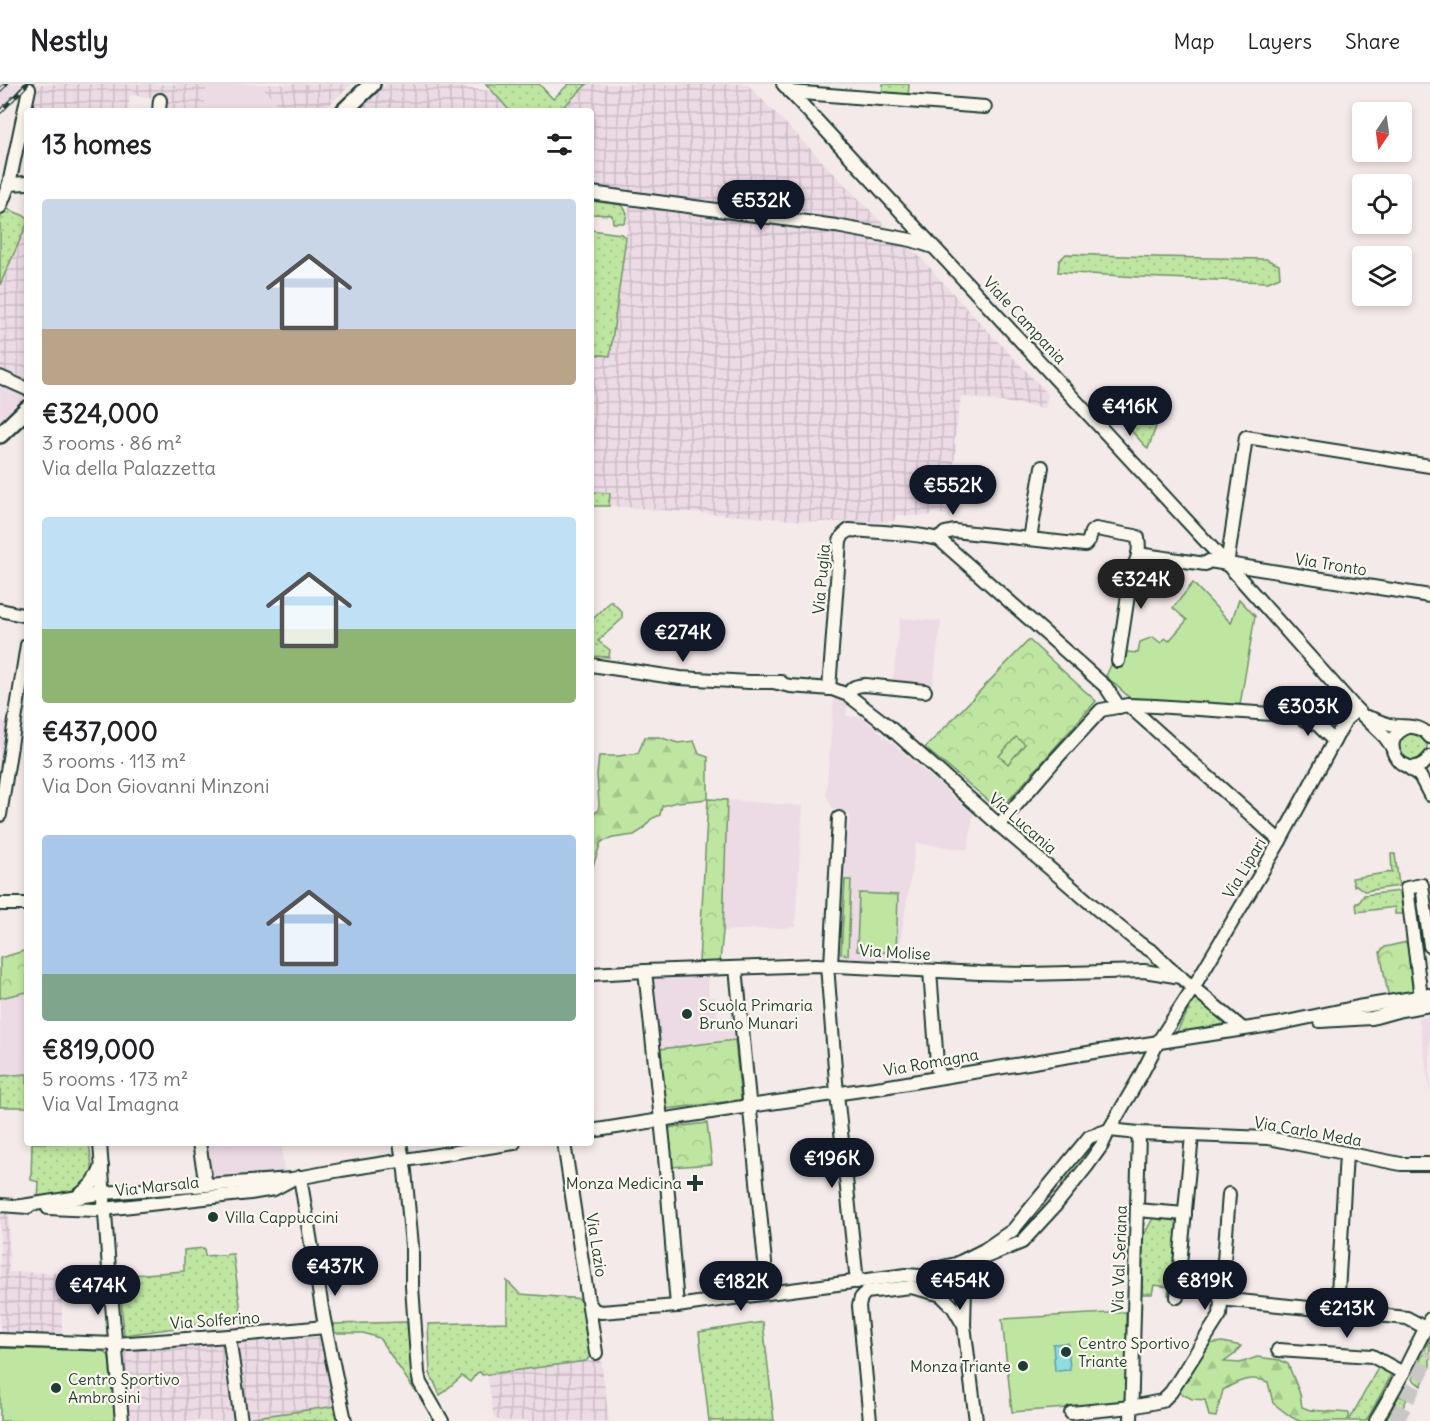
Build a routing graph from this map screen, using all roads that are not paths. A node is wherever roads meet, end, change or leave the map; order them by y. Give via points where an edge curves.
1 (372, 84) edge
2 (787, 88) edge
3 (29, 89) dead end
4 (25, 108) edge
5 (347, 108) edge
6 (985, 108) dead end
7 (24, 113) edge
8 (24, 183) edge
9 (9, 184) junction
10 (594, 193) edge
11 (0, 207) edge
12 (935, 247) junction
13 (0, 377) edge
14 (24, 388) edge
15 (24, 412) edge
16 (0, 435) edge
17 (1430, 466) edge
18 (1042, 467) dead end
19 (939, 539) junction
20 (1030, 539) junction
21 (1138, 554) junction
22 (1227, 565) junction
23 (1430, 596) edge
24 (1, 611) edge
25 (24, 615) edge
26 (1118, 661) dead end
27 (24, 664) edge
28 (594, 665) edge
29 (829, 686) junction
30 (925, 691) dead end
31 (849, 692) junction
32 (1124, 706) junction
33 (1359, 712) junction
34 (1293, 716) junction
35 (1346, 719) junction
36 (1422, 730) edge
37 (1334, 741) junction
38 (1392, 747) junction
39 (1430, 756) edge
40 (1404, 765) junction
41 (1430, 795) edge
42 (0, 815) edge
43 (839, 818) dead end
44 (999, 825) junction
45 (1280, 841) junction
46 (0, 904) edge
47 (24, 904) edge
48 (1139, 943) junction
49 (1430, 946) edge
50 (829, 965) junction
51 (736, 968) junction
52 (645, 971) junction
53 (930, 971) junction
54 (1148, 972) junction
55 (594, 974) edge
56 (1182, 978) junction
57 (1425, 983) edge
58 (1193, 988) junction
59 (1427, 999) edge
60 (1243, 1029) junction
61 (1158, 1042) junction
62 (938, 1077) junction
63 (837, 1094) junction
64 (749, 1106) junction
65 (661, 1120) junction
66 (1109, 1130) junction
67 (594, 1131) edge
68 (1139, 1133) junction
69 (1192, 1135) junction
70 (100, 1146) edge
71 (200, 1146) edge
72 (400, 1146) edge
73 (496, 1146) edge
74 (564, 1146) edge
75 (1346, 1154) junction
76 (403, 1161) junction
77 (1430, 1164) edge
78 (103, 1165) junction
79 (296, 1178) junction
80 (206, 1185) junction
81 (104, 1193) junction
82 (1229, 1194) dead end
83 (76, 1198) junction
84 (0, 1205) edge
85 (22, 1206) junction
86 (105, 1208) junction
87 (1137, 1210) junction
88 (1185, 1214) junction
89 (946, 1266) junction
90 (910, 1275) junction
91 (934, 1277) junction
92 (857, 1282) junction
93 (965, 1284) junction
94 (768, 1293) junction
95 (940, 1295) junction
96 (1177, 1297) dead end
97 (1220, 1299) junction
98 (590, 1304) junction
99 (677, 1306) junction
100 (1337, 1310) junction
101 (1428, 1323) edge
102 (964, 1325) junction
103 (325, 1328) junction
104 (229, 1336) junction
105 (0, 1340) edge
106 (116, 1344) junction
107 (1278, 1350) dead end
108 (596, 1353) dead end
109 (1403, 1373) junction
110 (1131, 1407) junction
111 (1071, 1413) dead end
112 (122, 1421) edge
113 (241, 1421) edge
114 (345, 1421) edge
115 (442, 1421) edge
116 (870, 1421) edge
117 (976, 1421) edge
118 (1131, 1421) edge
119 (1376, 1421) edge

1 - 5 main road
2 - 6 street
2 - 12 street, Viale Campania
3 - 4 street
7 - 9 street
8 - 9 street
9 - 11 street
10 - 12 street via 836,226
12 - 22 street, Viale Campania
13 - 14 street
15 - 16 main road
17 - 22 street via 1246,437
18 - 20 street
19 - 20 street, Via Puglia via 954,531
19 - 29 street, Via Puglia via 849,530 843,535
19 - 32 street
20 - 21 street, Via Puglia via 1084,545 1096,529 1136,536
21 - 22 street, Via Tronto
21 - 26 street via 1131,570
22 - 23 street, Via Tronto
22 - 33 street, Viale Campania
24 - 25 street
27 - 42 street
28 - 29 street via 680,678
29 - 31 street
30 - 31 street via 865,685 855,686
31 - 44 street, Via Lucania via 879,714
32 - 34 street
32 - 44 street via 1101,710
32 - 45 street
33 - 35 street, Via Lipari
33 - 36 street, Viale Campania via 1391,725
33 - 38 street, Viale Campania
34 - 35 street
34 - 37 street via 1318,725
35 - 37 street, Via Lipari
36 - 38 street via 1402,730 1396,734
37 - 45 street, Via Lipari
38 - 40 street, Viale Campania via 1395,757
39 - 40 street via 1419,766
40 - 41 street via 1420,776
43 - 50 street
44 - 48 street, Via Lucania
45 - 58 street, Via Lipari
46 - 47 street
48 - 54 street via 1147,956
48 - 56 street, Via Lucania
49 - 57 street via 1422,885 1407,888
50 - 51 street, Via Molise
50 - 53 street, Via Molise
50 - 63 street
51 - 52 street, Via Molise
51 - 64 street
52 - 55 street, Via Molise
52 - 65 street
53 - 54 street, Via Molise
53 - 62 street
54 - 56 street, Via Molise
56 - 58 street
57 - 59 street
58 - 60 street
58 - 61 street, Via Lipari
59 - 60 street, Via Romagna via 1379,1016 1358,1013
60 - 61 street, Via Romagna
61 - 62 street, Via Romagna
61 - 66 street
62 - 63 street, Via Romagna
63 - 64 street, Via Romagna
63 - 92 street
64 - 65 street, Via Romagna
64 - 94 street
65 - 67 street, Via Romagna
65 - 99 street
66 - 68 street, Via Carlo Meda
66 - 89 street via 1089,1137 1013,1230 979,1253
66 - 93 street via 1087,1166 1022,1242 976,1262 968,1271
68 - 69 street, Via Carlo Meda
68 - 87 street, Via Val Seriana
69 - 75 street, Via Carlo Meda via 1268,1138
69 - 88 street
70 - 78 street
71 - 80 street
72 - 76 street
73 - 76 street
74 - 98 street, Via Lazio
75 - 77 street, Via Carlo Meda via 1401,1164
75 - 100 street
76 - 79 street, Via Marsala
76 - 115 street via 418,1373
78 - 81 street
78 - 83 street via 90,1188
79 - 80 street, Via Marsala
79 - 86 street, Via Marsala via 274,1189 250,1193
79 - 103 street
80 - 81 street, Via Marsala
81 - 83 street, Via Marsala
81 - 86 street
82 - 97 street
83 - 85 street, Via Marsala
84 - 85 street, Via Marsala
85 - 86 street, Via Marsala
86 - 106 street
87 - 88 street
87 - 110 street, Via Val Seriana
88 - 96 street
89 - 90 street
89 - 91 street
89 - 93 street via 960,1270
90 - 91 street
90 - 92 street
91 - 95 street via 933,1285
92 - 94 street
93 - 95 street via 954,1298
93 - 102 street
94 - 99 street
95 - 102 street
95 - 116 street via 908,1287 866,1292 861,1298
97 - 100 street
97 - 110 street via 1220,1315 1170,1392 1162,1401
98 - 99 street via 601,1312
98 - 108 street, Via Lazio
100 - 101 street
101 - 109 street
102 - 117 street
103 - 104 street, Via Solferino
103 - 114 street
104 - 106 street, Via Solferino
104 - 113 street
105 - 106 street, Via Solferino
106 - 112 street
107 - 109 street via 1372,1356
109 - 119 street
110 - 111 street
110 - 118 street, Via Val Seriana

